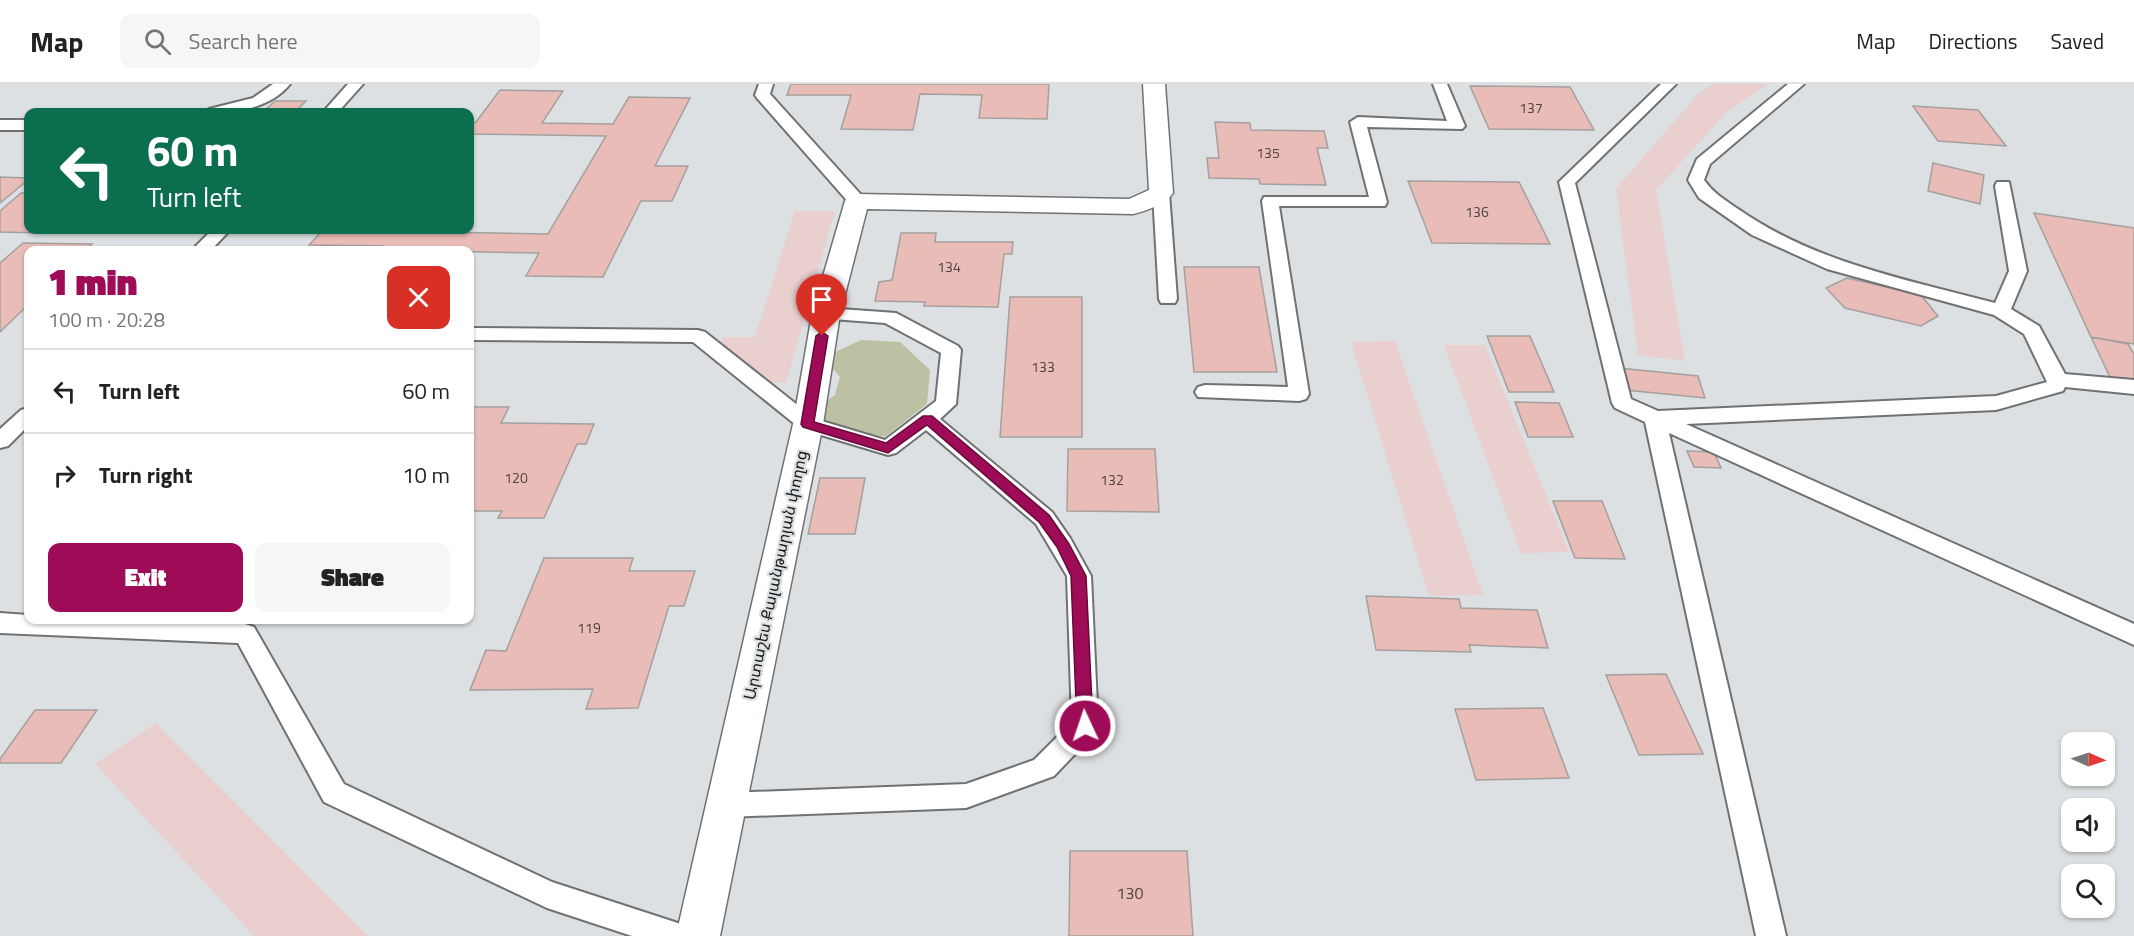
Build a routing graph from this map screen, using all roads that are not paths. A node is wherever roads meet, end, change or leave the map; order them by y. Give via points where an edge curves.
1 (283, 84) edge
2 (356, 84) edge
3 (766, 84) edge
4 (1154, 84) edge
5 (1440, 84) edge
6 (1669, 84) edge
7 (1797, 84) edge
8 (230, 108) edge
9 (334, 108) edge
10 (0, 125) edge
11 (24, 125) edge
12 (2003, 186) dead end
13 (1161, 193) junction
14 (857, 201) junction
15 (217, 234) edge
16 (205, 246) edge
17 (1168, 299) dead end
18 (2001, 311) junction
19 (826, 314) junction
20 (474, 334) edge
21 (2058, 380) junction
22 (2134, 387) edge
23 (1205, 392) dead end
24 (927, 418) junction
25 (1655, 418) junction
26 (24, 419) edge
27 (808, 424) junction
28 (0, 441) edge
29 (0, 623) edge
30 (2134, 635) edge
31 (726, 805) junction
32 (676, 936) edge
33 (698, 936) edge
34 (1770, 936) edge

1 - 8 lane via 258,101
2 - 9 lane
3 - 14 lane via 762,95
4 - 13 street
5 - 23 lane via 1457,126 1358,122 1379,202 1270,201 1299,394
6 - 25 lane via 1567,182 1622,403
7 - 18 lane via 1703,162 1696,180 1705,194 1758,231 1833,265
10 - 11 lane
12 - 18 lane via 2018,272
13 - 14 street via 1133,207
13 - 17 lane
14 - 19 street, Արտաշես Քալանթարյան փողոց
15 - 16 lane
18 - 21 lane via 2032,330
19 - 24 lane via 889,317 951,350 946,404
19 - 27 street, Արտաշես Քալանթարյան փողոց
20 - 27 lane via 698,336
21 - 22 lane
21 - 25 lane via 2056,386 1996,403
24 - 27 lane via 888,448
24 - 31 lane via 1044,518 1079,576 1085,726 1044,768 966,796
25 - 30 lane
25 - 34 lane
26 - 28 lane
27 - 31 street, Արտաշես Քալանթարյան փողոց
29 - 32 lane via 245,634 334,793 547,894
31 - 33 street, Արտաշես Քալանթարյան փողոց

